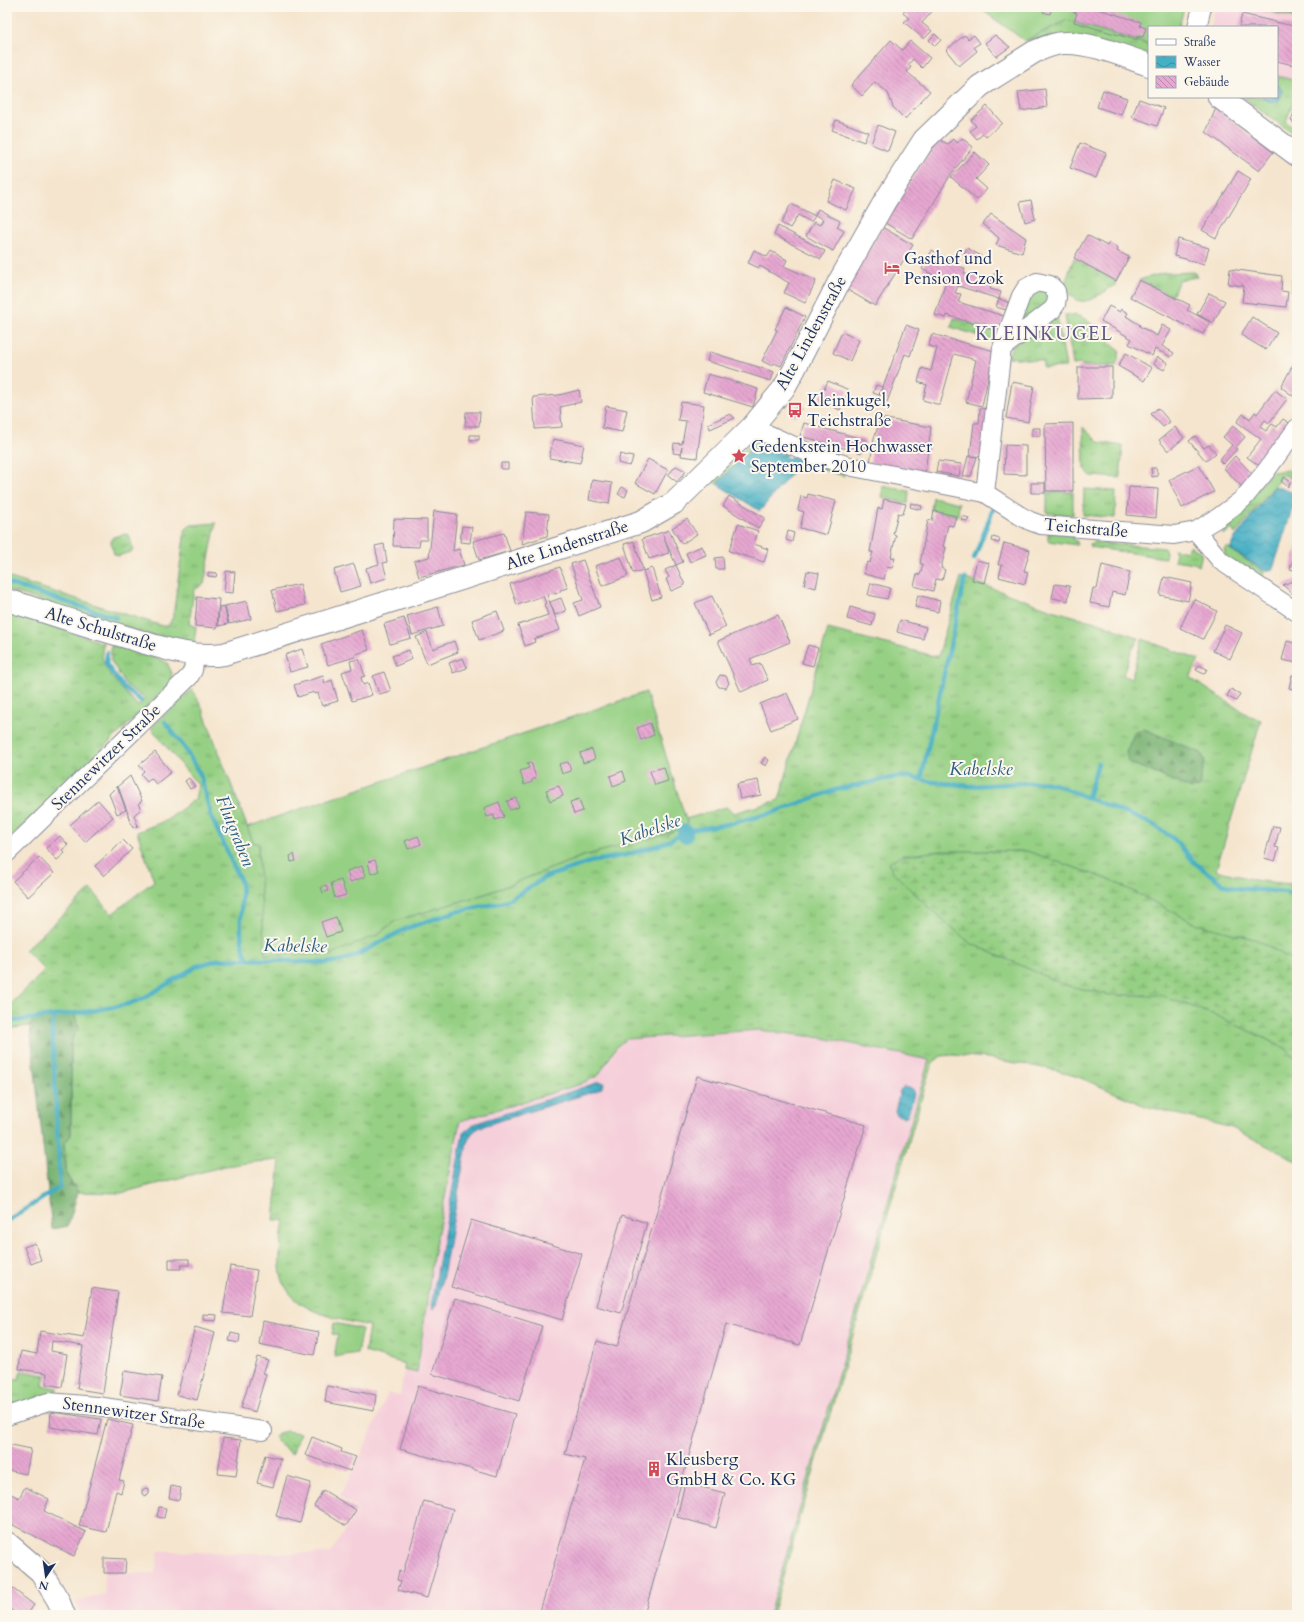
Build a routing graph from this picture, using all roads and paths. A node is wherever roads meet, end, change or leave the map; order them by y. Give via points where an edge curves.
1 (1202, 7) edge
2 (1197, 26) edge
3 (1148, 65) edge
4 (1219, 98) edge
5 (1297, 155) edge
6 (1002, 348) dead end
7 (752, 427) junction
8 (1297, 428) edge
9 (985, 493) junction
10 (1196, 531) junction
11 (7, 600) edge
12 (1297, 612) edge
13 (195, 656) junction
14 (7, 853) edge
15 (7, 1416) edge
16 (263, 1430) dead end
17 (7, 1542) edge
18 (64, 1615) edge

1 - 2 street
3 - 7 street, Alte Lindenstraße via 1078,44 1063,43 1034,52 980,86 924,140 885,201 839,282 787,382
4 - 5 street
6 - 9 street
7 - 9 street, Teichstraße via 814,456 853,467
7 - 13 street, Alte Lindenstraße via 674,502 641,522 224,654
8 - 10 street, Teichstraße via 1242,499
9 - 10 street, Teichstraße via 1019,515 1041,525 1174,535
10 - 12 street via 1221,561
11 - 13 street, Alte Schulstraße
13 - 14 street, Stennewitzer Straße via 189,677
15 - 16 street, Stennewitzer Straße via 48,1402 97,1406
17 - 18 street via 42,1572

